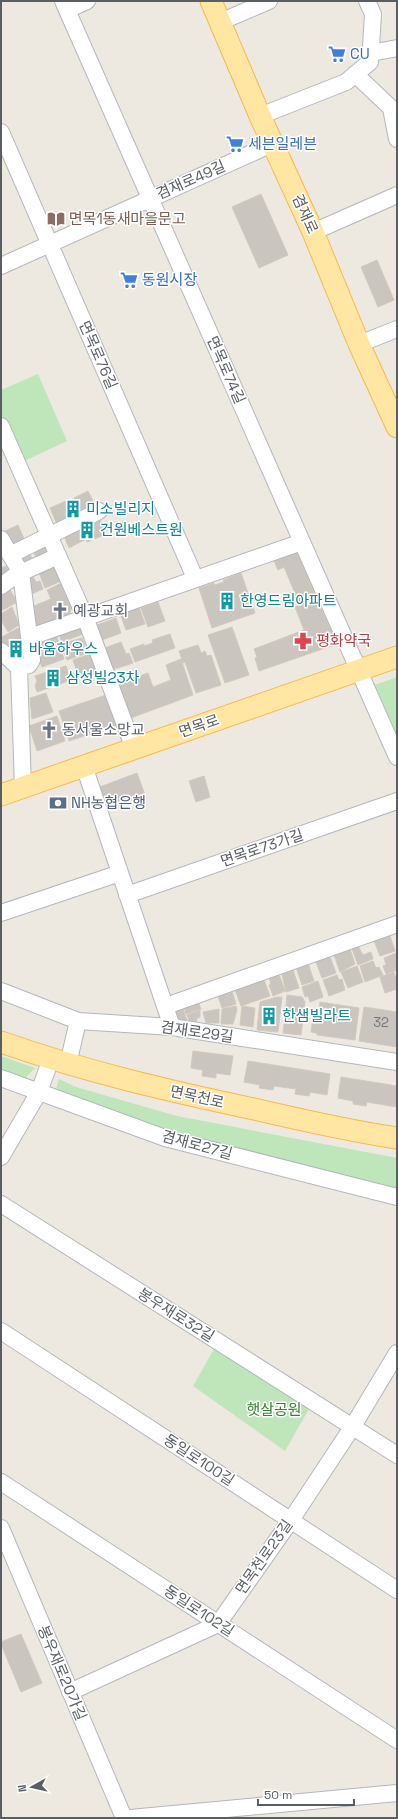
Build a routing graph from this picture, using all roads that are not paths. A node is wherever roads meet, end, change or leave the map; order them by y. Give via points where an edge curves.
1 (87, 1) edge
2 (211, 1) edge
3 (269, 1) edge
4 (367, 1) edge
5 (65, 5) edge
6 (220, 22) junction
7 (397, 48) edge
8 (371, 52) junction
9 (355, 74) junction
10 (260, 116) junction
11 (1, 132) edge
12 (397, 139) edge
13 (272, 144) junction
14 (397, 195) edge
15 (150, 198) junction
16 (313, 232) junction
17 (50, 244) junction
18 (1, 266) edge
19 (397, 329) edge
20 (359, 344) junction
21 (397, 427) edge
22 (2, 431) edge
23 (99, 511) dead end
24 (49, 536) junction
25 (302, 542) junction
26 (4, 546) edge
27 (58, 556) junction
28 (21, 573) junction
29 (195, 578) junction
30 (1, 586) edge
31 (85, 617) junction
32 (30, 637) junction
33 (1, 651) edge
34 (397, 656) edge
35 (19, 668) junction
36 (359, 670) junction
37 (134, 749) junction
38 (397, 757) edge
39 (84, 766) junction
40 (23, 788) junction
41 (1, 795) edge
42 (397, 801) edge
43 (120, 873) junction
44 (128, 895) junction
45 (1, 913) edge
46 (397, 924) edge
47 (1, 991) edge
48 (166, 1006) junction
49 (78, 1021) junction
50 (172, 1028) junction
51 (1, 1042) edge
52 (59, 1061) junction
53 (397, 1062) edge
54 (1, 1078) edge
55 (39, 1092) junction
56 (397, 1138) edge
57 (1, 1157) edge
58 (397, 1197) edge
59 (1, 1204) edge
60 (1, 1331) edge
61 (397, 1353) edge
62 (352, 1426) junction
63 (397, 1454) edge
64 (1, 1482) edge
65 (291, 1520) junction
66 (1, 1528) edge
67 (5, 1549) edge
68 (397, 1590) edge
69 (218, 1624) junction
70 (70, 1692) junction
71 (397, 1740) edge
72 (397, 1793) edge
73 (124, 1818) edge
74 (130, 1818) edge

1 - 5 street
2 - 6 main road, 겸재로
3 - 6 street
4 - 8 street via 373,14
5 - 15 street, 면목로74길
6 - 10 main road, 겸재로
7 - 8 street
8 - 9 street via 370,62
9 - 10 street via 346,82
9 - 12 street via 391,108
10 - 13 main road, 겸재로
11 - 17 street, 면목로76길
13 - 15 street, 겸재로49길
13 - 16 main road, 겸재로
14 - 16 street
15 - 17 street, 겸재로49길
15 - 25 street, 면목로74길
16 - 20 main road, 겸재로
17 - 18 street, 겸재로49길
17 - 29 street, 면목로76길
19 - 20 street
20 - 21 main road, 겸재로
22 - 24 street
23 - 24 street
24 - 26 street
24 - 27 street
25 - 29 street
25 - 36 street, 면목로74길
26 - 28 street
27 - 28 street
27 - 31 street
28 - 30 street
28 - 32 street
29 - 31 street
31 - 32 street
31 - 37 street
32 - 35 street via 32,662
33 - 35 street
34 - 36 main road, 면목로
35 - 40 street
36 - 37 main road, 면목로
36 - 38 street, 면목로74길
37 - 39 main road, 면목로
39 - 40 main road, 면목로
39 - 43 street
40 - 41 main road, 면목로
42 - 44 street, 면목로73가길
43 - 44 street
43 - 45 street
44 - 48 street
46 - 48 street
47 - 49 street, 겸재로29길
48 - 50 street
49 - 50 street, 겸재로29길
49 - 52 street
50 - 53 street, 겸재로29길
51 - 52 main road, 면목천로
52 - 55 street
52 - 56 main road, 면목천로 via 183,1094
54 - 55 street, 겸재로27길
55 - 57 street
55 - 58 street, 겸재로27길 via 165,1138
59 - 62 street, 봉우재로32길
60 - 65 street, 동일로100길
61 - 62 street, 면목천로23길
62 - 63 street, 봉우재로32길
62 - 65 street, 면목천로23길
64 - 69 street, 동일로102길
65 - 68 street, 동일로100길
65 - 69 street, 면목천로23길
66 - 67 street, 봉우재로20가길
67 - 70 street, 봉우재로20가길
69 - 70 street
69 - 71 street, 동일로102길
70 - 73 street, 봉우재로20가길
72 - 74 street

